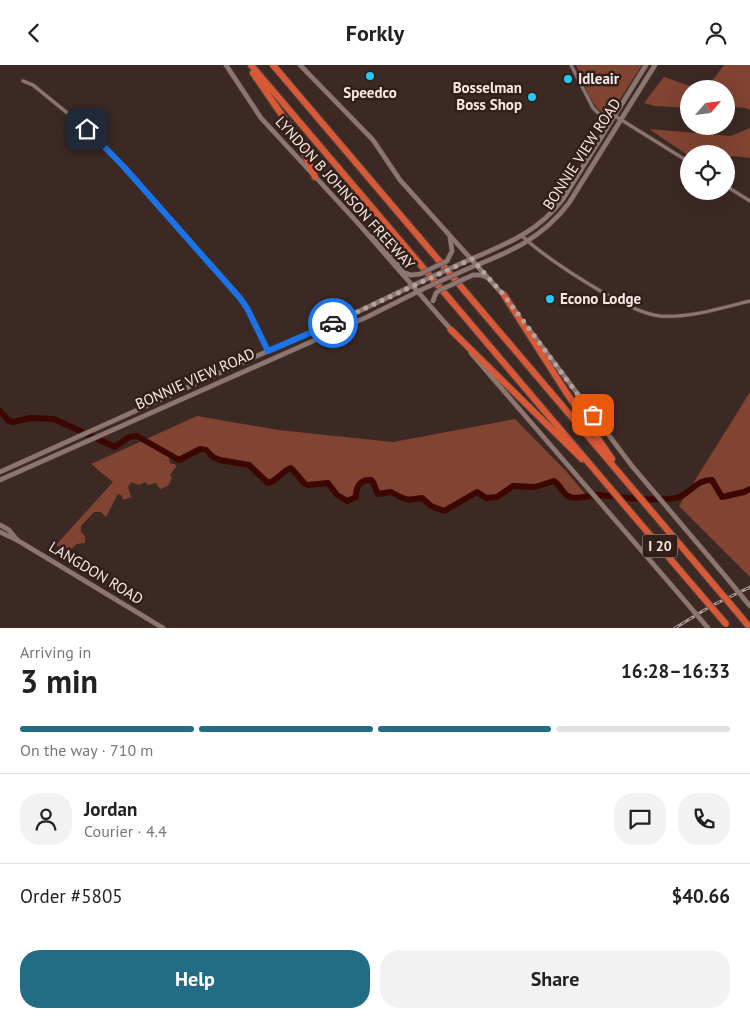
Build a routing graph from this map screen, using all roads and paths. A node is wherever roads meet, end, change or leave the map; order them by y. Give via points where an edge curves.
1 (226, 65) edge
2 (250, 65) edge
3 (273, 65) edge
4 (300, 65) edge
5 (571, 65) edge
6 (646, 65) edge
7 (655, 65) edge
8 (23, 81) dead end
9 (614, 116) junction
10 (620, 120) junction
11 (610, 123) junction
12 (680, 157) edge
13 (315, 177) junction
14 (735, 192) edge
15 (564, 197) junction
16 (750, 201) edge
17 (569, 203) junction
18 (356, 223) junction
19 (450, 235) junction
20 (522, 236) junction
21 (528, 242) junction
22 (472, 259) junction
23 (478, 265) junction
24 (490, 278) junction
25 (411, 286) junction
26 (416, 292) junction
27 (504, 295) junction
28 (750, 301) edge
29 (363, 310) junction
30 (435, 313) junction
31 (367, 317) junction
32 (451, 330) junction
33 (268, 351) junction
34 (271, 359) junction
35 (0, 472) edge
36 (0, 480) edge
37 (610, 486) junction
38 (631, 487) junction
39 (0, 525) edge
40 (0, 532) edge
41 (17, 540) junction
42 (750, 606) edge
43 (728, 626) edge
44 (750, 627) edge
45 (162, 628) edge
46 (708, 628) edge

1 - 13 main road, LYNDON B JOHNSON FREEWAY via 261,118
2 - 13 highway via 296,137
2 - 37 highway, LYNDON B JOHNSON FREEWAY / I 20
3 - 38 highway, LYNDON B JOHNSON FREEWAY / I 20
4 - 19 main road via 373,140 400,180
5 - 11 street via 593,108
6 - 9 main road, BONNIE VIEW ROAD
7 - 10 main road, BONNIE VIEW ROAD
8 - 33 street via 33,85 87,129 125,168 240,298
9 - 10 street
9 - 11 main road, BONNIE VIEW ROAD
10 - 12 street
10 - 17 main road, BONNIE VIEW ROAD
11 - 15 main road, BONNIE VIEW ROAD
13 - 18 main road, LYNDON B JOHNSON FREEWAY
14 - 16 street
15 - 17 main road
15 - 20 main road, BONNIE VIEW ROAD via 546,219
17 - 21 main road, BONNIE VIEW ROAD via 554,221
18 - 19 main road, bridge via 405,273 411,275 447,261 452,251
18 - 25 main road, LYNDON B JOHNSON FREEWAY
19 - 22 main road
20 - 21 street
20 - 22 main road, BONNIE VIEW ROAD
21 - 23 main road, BONNIE VIEW ROAD
21 - 28 street via 567,270 633,308 659,316 696,314
22 - 23 main road
22 - 25 main road, BONNIE VIEW ROAD, bridge
23 - 24 main road
23 - 26 main road, BONNIE VIEW ROAD, bridge
24 - 27 main road
24 - 30 main road, bridge via 473,275 440,290 433,301
25 - 26 main road, LYNDON B JOHNSON FREEWAY
25 - 29 main road, BONNIE VIEW ROAD
26 - 30 main road, LYNDON B JOHNSON FREEWAY
26 - 31 main road, BONNIE VIEW ROAD
27 - 38 highway
27 - 42 main road, bridge via 626,459
29 - 31 main road
29 - 33 main road, BONNIE VIEW ROAD
30 - 32 main road, LYNDON B JOHNSON FREEWAY
31 - 34 main road, BONNIE VIEW ROAD
32 - 37 highway
32 - 46 main road, LYNDON B JOHNSON FREEWAY, bridge
33 - 34 main road
33 - 35 main road, BONNIE VIEW ROAD
34 - 36 main road, BONNIE VIEW ROAD
37 - 43 highway, LYNDON B JOHNSON FREEWAY / I 20, bridge
38 - 44 highway, LYNDON B JOHNSON FREEWAY / I 20, bridge
39 - 41 main road, LANGDON ROAD
40 - 41 main road, LANGDON ROAD
41 - 45 main road, LANGDON ROAD

